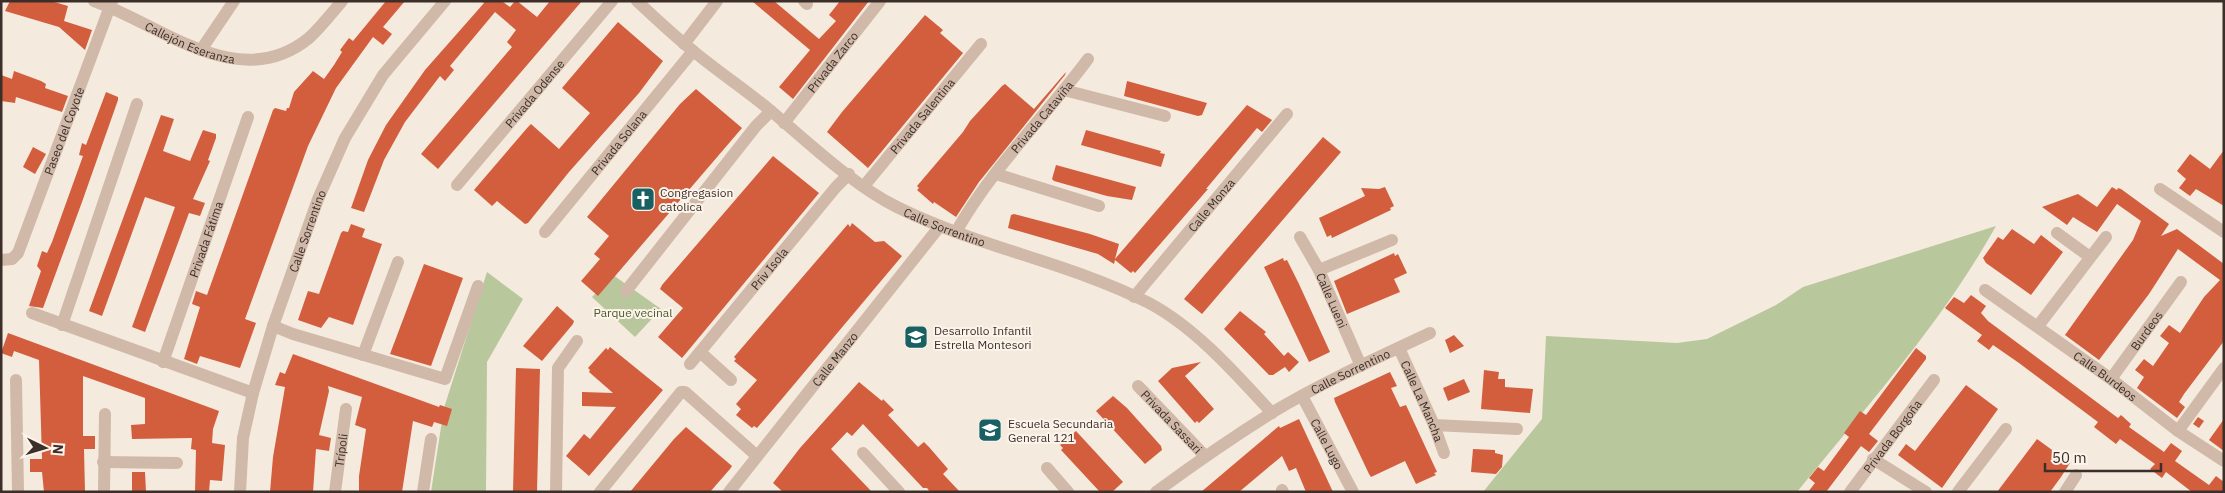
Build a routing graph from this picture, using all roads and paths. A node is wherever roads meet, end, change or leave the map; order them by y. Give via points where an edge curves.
1 (94, 1) edge
2 (234, 1) edge
3 (342, 1) edge
4 (445, 1) edge
5 (612, 1) edge
6 (637, 1) edge
7 (717, 1) edge
8 (880, 1) edge
9 (110, 4) edge
10 (981, 44) dead end
11 (688, 47) junction
12 (201, 50) junction
13 (1088, 59) dead end
14 (1064, 90) junction
15 (137, 104) dead end
16 (770, 110) junction
17 (1287, 114) dead end
18 (1164, 116) dead end
19 (248, 117) dead end
20 (784, 123) junction
21 (849, 174) junction
22 (996, 174) junction
23 (457, 185) dead end
24 (864, 186) junction
25 (2160, 189) dead end
26 (1099, 206) dead end
27 (940, 226) junction
28 (544, 232) dead end
29 (956, 232) junction
30 (2057, 232) dead end
31 (2224, 232) edge
32 (1300, 236) dead end
33 (2106, 236) dead end
34 (1392, 240) dead end
35 (2090, 256) junction
36 (7, 260) edge
37 (398, 262) dead end
38 (1319, 270) junction
39 (2181, 282) dead end
40 (478, 286) dead end
41 (1986, 290) dead end
42 (626, 291) dead end
43 (1134, 297) junction
44 (32, 313) dead end
45 (62, 325) junction
46 (273, 326) junction
47 (2038, 326) junction
48 (1430, 333) dead end
49 (578, 341) dead end
50 (1399, 348) junction
51 (700, 352) junction
52 (363, 355) junction
53 (164, 362) junction
54 (690, 364) dead end
55 (1362, 366) junction
56 (2224, 368) edge
57 (2111, 379) junction
58 (16, 380) dead end
59 (732, 380) dead end
60 (1934, 380) dead end
61 (1138, 386) dead end
62 (247, 391) junction
63 (1302, 396) junction
64 (346, 409) dead end
65 (1272, 413) junction
66 (105, 414) dead end
67 (1434, 425) junction
68 (1517, 428) dead end
69 (2006, 429) dead end
70 (2178, 430) junction
71 (431, 439) dead end
72 (1444, 453) dead end
73 (864, 454) dead end
74 (757, 456) junction
75 (1206, 456) junction
76 (1873, 459) junction
77 (2224, 461) edge
78 (103, 462) junction
79 (178, 463) dead end
80 (1047, 468) dead end
81 (2076, 475) dead end
82 (18, 492) edge
83 (104, 492) edge
84 (240, 492) edge
85 (335, 492) edge
86 (423, 492) edge
87 (556, 492) edge
88 (600, 492) edge
89 (729, 492) edge
90 (899, 492) edge
91 (1068, 492) edge
92 (1156, 492) edge
93 (1353, 492) edge
94 (1850, 492) edge
95 (1926, 492) edge
96 (1958, 492) edge
97 (2064, 492) edge

1 - 9 street, Callejón Eseranza
2 - 12 street
3 - 12 street, Callejón Eseranza via 308,39 270,58 228,59
4 - 46 street, Calle Sorrentino via 383,75 345,138 318,199
5 - 23 street, Privada Odense
6 - 11 street, Calle Sorrentino
7 - 11 street, Privada Solana
8 - 20 street, Privada Zarco
9 - 12 street, Callejón Eseranza
9 - 36 street, Paseo del Coyote via 18,254
10 - 24 street, Privada Salentina
11 - 16 street, Calle Sorrentino
11 - 28 street, Privada Solana
13 - 14 street, Privada Cataviña
14 - 18 street
14 - 22 street, Privada Cataviña
15 - 45 street
16 - 20 street, Calle Sorrentino
16 - 42 street
17 - 43 street, Calle Monza
19 - 53 street, Privada Fátima
20 - 21 street, Calle Sorrentino
21 - 24 street, Calle Sorrentino
21 - 51 street, Priv Isola
22 - 26 street
22 - 29 street, Privada Cataviña
24 - 27 street, Calle Sorrentino via 896,206
25 - 31 street
27 - 29 street, Calle Sorrentino
27 - 74 street, Calle Manzo
29 - 43 street, Calle Sorrentino via 1063,267
30 - 35 street
32 - 38 street, Calle Lueni
33 - 35 street
34 - 38 street
35 - 47 street
37 - 52 street
38 - 55 street, Calle Lueni
39 - 57 street, Burdeos
40 - 52 street via 445,379
41 - 47 street, Calle Burdeos
43 - 65 street, Calle Sorrentino via 1177,322 1217,355
44 - 45 street
45 - 53 street
46 - 52 street
46 - 62 street, Calle Sorrentino
47 - 57 street, Calle Burdeos
48 - 50 street, Calle Sorrentino
49 - 87 street via 558,368
50 - 55 street, Calle Sorrentino
50 - 67 street, Calle La Mancha
51 - 54 street, Priv Isola
51 - 59 street
53 - 62 street
55 - 63 street, Calle Sorrentino
56 - 70 street
57 - 70 street, Calle Burdeos
58 - 82 street
60 - 76 street, Privada Borgoña
61 - 75 street, Privada Sassari
62 - 84 street, Calle Sorrentino
63 - 65 street, Calle Sorrentino
63 - 93 street, Calle Lugo
64 - 85 street, Trípoli
65 - 75 street, Calle Sorrentino
66 - 78 street
67 - 68 street
67 - 72 street, Calle La Mancha
69 - 96 street
70 - 77 street, Calle Burdeos
71 - 86 street
73 - 90 street
74 - 88 street via 681,392
74 - 89 street, Calle Manzo
75 - 92 street, Calle Sorrentino
76 - 94 street, Privada Borgoña
76 - 95 street
78 - 79 street
78 - 83 street
80 - 91 street
81 - 97 street

